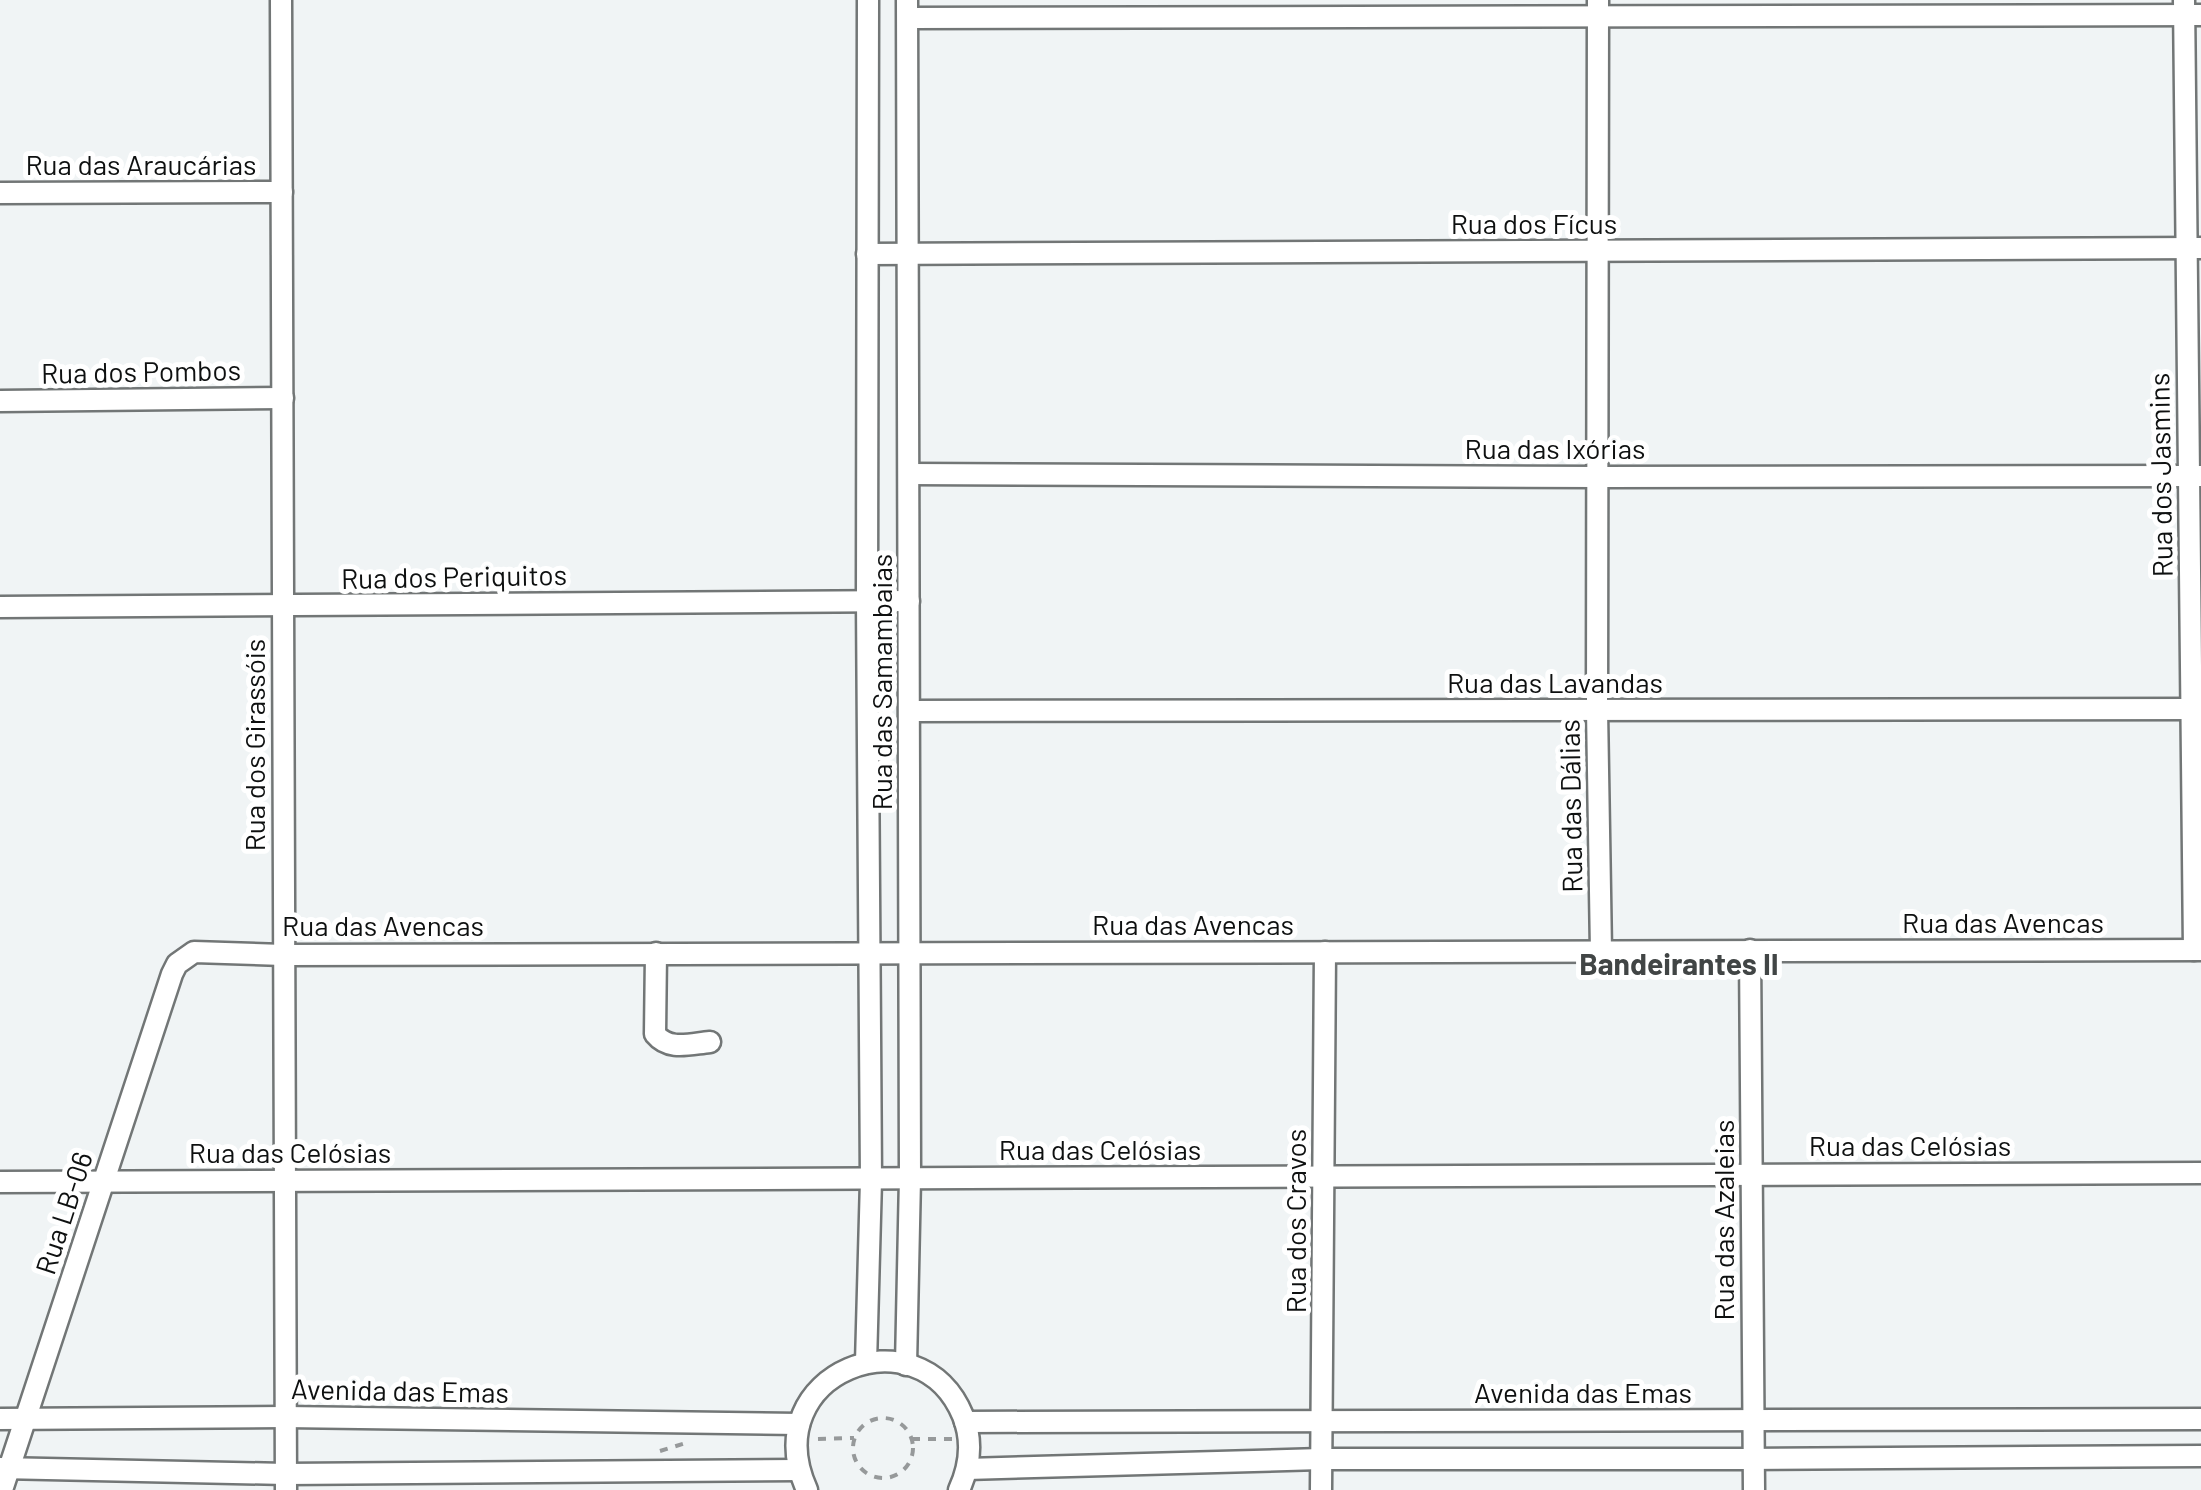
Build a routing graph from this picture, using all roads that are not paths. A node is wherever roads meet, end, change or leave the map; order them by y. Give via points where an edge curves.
1 (281, 0) edge
2 (868, 0) edge
3 (1598, 8) edge
4 (908, 9) edge
5 (2189, 10) edge
6 (282, 192) junction
7 (0, 193) edge
8 (2194, 248) edge
9 (1596, 252) junction
10 (867, 254) junction
11 (909, 255) junction
12 (282, 398) junction
13 (0, 401) edge
14 (909, 474) junction
15 (2195, 476) edge
16 (1598, 478) junction
17 (867, 600) junction
18 (909, 601) junction
19 (283, 606) junction
20 (0, 607) edge
21 (2196, 709) edge
22 (1597, 710) junction
23 (910, 711) junction
24 (1750, 950) junction
25 (2198, 950) edge
26 (1601, 951) junction
27 (868, 952) junction
28 (1325, 952) junction
29 (656, 953) junction
30 (909, 953) junction
31 (283, 955) junction
32 (186, 957) joint
33 (710, 1042) dead end
34 (2201, 1173) edge
35 (1751, 1174) junction
36 (1324, 1177) junction
37 (910, 1178) junction
38 (285, 1180) junction
39 (871, 1180) junction
40 (0, 1182) edge
41 (103, 1183) junction
42 (866, 1363) junction
43 (906, 1364) junction
44 (286, 1417) junction
45 (26, 1419) junction
46 (1753, 1419) junction
47 (2201, 1419) edge
48 (0, 1420) edge
49 (1322, 1420) junction
50 (965, 1422) junction
51 (798, 1432) junction
52 (2201, 1456) edge
53 (1322, 1458) junction
54 (1753, 1458) junction
55 (4, 1468) edge
56 (967, 1469) junction
57 (803, 1480) edge
58 (286, 1482) edge
59 (2, 1490) edge
60 (959, 1490) edge
61 (1321, 1490) edge
62 (1754, 1490) edge

1 - 6 street, Rua dos Girassóis
2 - 10 street, Rua das Samambaias
3 - 4 street
3 - 5 street
3 - 9 street, Rua das Dálias
4 - 11 street, Rua das Samambaias
5 - 8 street, Rua dos Jasmins
6 - 7 street, Rua das Araucárias
6 - 12 street, Rua dos Girassóis
8 - 9 street, Rua dos Fícus
8 - 15 street, Rua dos Jasmins
9 - 11 street, Rua dos Fícus
9 - 16 street, Rua das Dálias
10 - 11 street, Rua dos Fícus
10 - 17 street, Rua das Samambaias
11 - 14 street, Rua das Samambaias
12 - 13 street, Rua dos Pombos
12 - 19 street, Rua dos Girassóis
14 - 16 street, Rua das Ixórias
14 - 18 street, Rua das Samambaias
15 - 16 street, Rua das Ixórias
15 - 21 street, Rua dos Jasmins
16 - 22 street, Rua das Dálias
17 - 18 street, Rua dos Periquitos
17 - 19 street, Rua dos Periquitos
17 - 27 street, Rua das Samambaias
18 - 23 street, Rua das Samambaias
19 - 20 street, Rua dos Periquitos
19 - 31 street, Rua dos Girassóis
21 - 22 street, Rua das Lavandas
21 - 25 street, Rua dos Jasmins
22 - 23 street, Rua das Lavandas
22 - 26 street, Rua das Dálias
23 - 30 street, Rua das Samambaias
24 - 25 street, Rua das Avencas
24 - 26 street, Rua das Avencas
24 - 35 street, Rua das Azaleias
26 - 28 street, Rua das Avencas
27 - 29 street, Rua das Avencas
27 - 30 street, Rua das Avencas
27 - 39 street, Rua das Samambaias
28 - 30 street, Rua das Avencas
28 - 36 street, Rua dos Cravos
29 - 31 street, Rua das Avencas
29 - 33 street via 655,1034 674,1046
30 - 37 street, Rua das Samambaias
31 - 32 street, Rua das Avencas via 204,951
31 - 38 street, Rua dos Girassóis
32 - 41 street, Rua LB-06 via 172,974
34 - 35 street, Rua das Celósias
35 - 36 street, Rua das Celósias
35 - 46 street, Rua das Azaleias
36 - 37 street, Rua das Celósias
36 - 49 street, Rua dos Cravos
37 - 39 street, Rua das Celósias
37 - 43 street, Rua das Samambaias
38 - 39 street, Rua das Celósias
38 - 41 street, Rua das Celósias
38 - 44 street, Rua dos Girassóis
39 - 42 street, Rua das Samambaias
40 - 41 street, Rua das Celósias
41 - 45 street, Rua LB-06
42 - 43 street
42 - 51 street via 824,1384
43 - 50 street via 936,1380
44 - 45 street, Avenida das Emas
44 - 51 street, Avenida das Emas
44 - 58 street, Rua dos Girassóis
45 - 48 street, Avenida das Emas
45 - 55 street, Rua LB-06
46 - 47 street, Avenida das Emas
46 - 49 street, Avenida das Emas
46 - 54 street, Rua das Azaleias
49 - 50 street, Avenida das Emas
49 - 53 street, Rua dos Cravos
50 - 56 street
51 - 57 street
52 - 54 street
53 - 54 street
53 - 56 street
53 - 61 street, Rua dos Cravos
54 - 62 street, Rua das Azaleias
55 - 58 street
55 - 59 street, Rua LB-06
56 - 60 street
57 - 58 street

